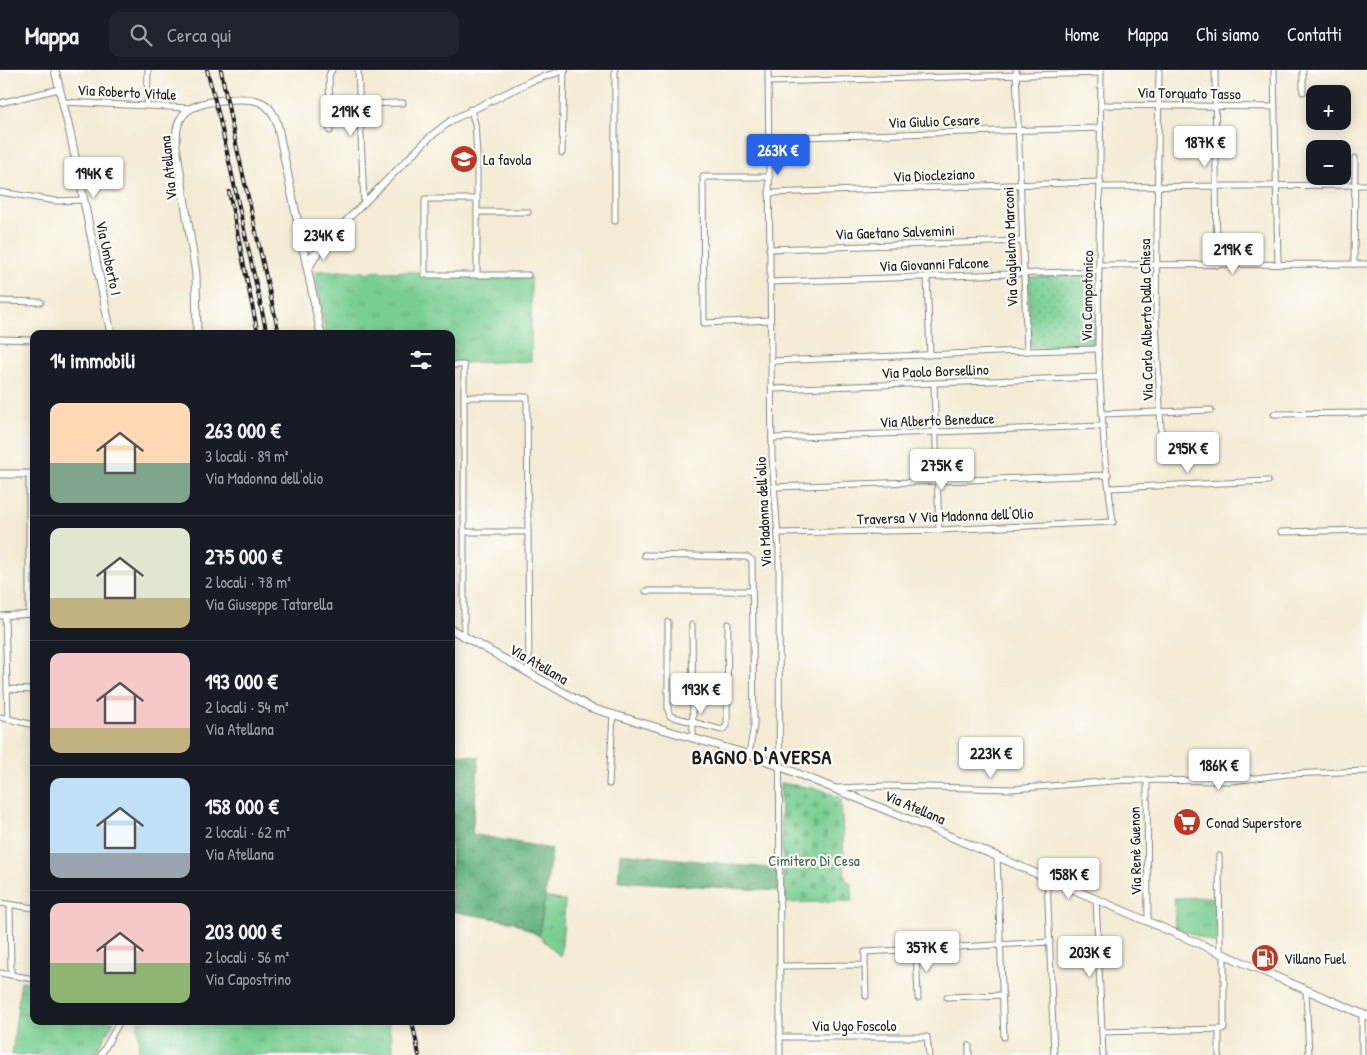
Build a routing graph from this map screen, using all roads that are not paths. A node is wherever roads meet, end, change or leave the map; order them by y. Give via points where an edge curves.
1 (55, 70) edge
2 (148, 70) edge
3 (332, 70) edge
4 (358, 70) edge
5 (564, 70) edge
6 (615, 70) edge
7 (768, 70) edge
8 (1159, 70) edge
9 (1215, 70) edge
10 (1274, 70) edge
11 (1304, 70) edge
12 (1101, 72) edge
13 (1016, 73) edge
14 (768, 82) junction
15 (59, 89) junction
16 (1303, 92) dead end
17 (0, 102) edge
18 (62, 102) junction
19 (402, 103) dead end
20 (359, 104) junction
21 (147, 105) junction
22 (1102, 105) junction
23 (1159, 106) junction
24 (1215, 106) junction
25 (1275, 107) junction
26 (190, 108) junction
27 (470, 110) junction
28 (1101, 128) junction
29 (330, 131) dead end
30 (1019, 131) junction
31 (768, 138) junction
32 (562, 153) dead end
33 (1355, 158) dead end
34 (768, 177) junction
35 (1101, 184) junction
36 (1020, 185) junction
37 (1354, 185) junction
38 (1367, 185) edge
39 (1158, 186) junction
40 (1215, 186) junction
41 (1277, 186) junction
42 (0, 192) edge
43 (769, 193) junction
44 (477, 199) junction
45 (84, 200) junction
46 (364, 203) junction
47 (477, 212) junction
48 (528, 212) dead end
49 (615, 221) dead end
50 (301, 240) junction
51 (1023, 241) junction
52 (319, 247) junction
53 (769, 249) junction
54 (304, 251) junction
55 (305, 259) junction
56 (1278, 264) junction
57 (1354, 264) junction
58 (1367, 264) edge
59 (1156, 265) junction
60 (1217, 265) junction
61 (1099, 268) junction
62 (308, 270) junction
63 (528, 274) dead end
64 (1024, 274) junction
65 (477, 275) junction
66 (927, 277) junction
67 (769, 282) junction
68 (0, 301) edge
69 (41, 302) dead end
70 (770, 320) junction
71 (110, 330) edge
72 (197, 330) edge
73 (320, 330) edge
74 (0, 339) edge
75 (30, 340) edge
76 (1098, 349) junction
77 (1027, 351) junction
78 (930, 355) junction
79 (772, 361) junction
80 (455, 365) edge
81 (1100, 377) junction
82 (934, 384) junction
83 (772, 389) junction
84 (464, 397) junction
85 (1211, 410) dead end
86 (1160, 412) junction
87 (1367, 413) edge
88 (1102, 414) junction
89 (1274, 414) dead end
90 (1103, 426) junction
91 (934, 432) junction
92 (772, 438) junction
93 (1162, 454) dead end
94 (0, 474) edge
95 (30, 474) edge
96 (1108, 474) junction
97 (937, 481) junction
98 (1268, 481) dead end
99 (775, 487) junction
100 (1110, 488) junction
101 (1113, 522) joint
102 (939, 530) junction
103 (1367, 530) edge
104 (464, 532) junction
105 (528, 532) junction
106 (1281, 532) dead end
107 (778, 533) junction
108 (644, 555) dead end
109 (646, 591) dead end
110 (752, 591) junction
111 (30, 614) edge
112 (3, 616) edge
113 (668, 622) dead end
114 (728, 624) dead end
115 (692, 625) dead end
116 (455, 631) edge
117 (464, 637) junction
118 (529, 674) junction
119 (7, 689) junction
120 (30, 690) edge
121 (613, 715) junction
122 (0, 718) edge
123 (8, 719) junction
124 (30, 723) edge
125 (693, 723) junction
126 (693, 738) junction
127 (749, 754) junction
128 (778, 766) junction
129 (1367, 771) edge
130 (1147, 780) junction
131 (609, 784) dead end
132 (836, 788) junction
133 (1219, 856) dead end
134 (997, 857) junction
135 (1047, 878) junction
136 (1096, 899) junction
137 (0, 903) edge
138 (10, 905) junction
139 (30, 908) edge
140 (1148, 922) junction
141 (1050, 942) junction
142 (1001, 945) junction
143 (916, 949) junction
144 (1222, 954) junction
145 (781, 966) junction
146 (866, 966) junction
147 (0, 973) edge
148 (11, 975) junction
149 (30, 979) edge
150 (1306, 990) junction
151 (1003, 994) junction
152 (866, 996) dead end
153 (947, 997) dead end
154 (918, 998) dead end
155 (1364, 1015) edge
156 (118, 1025) edge
157 (1219, 1029) junction
158 (1102, 1032) junction
159 (780, 1037) junction
160 (1004, 1037) dead end
161 (969, 1046) dead end
162 (101, 1055) edge
163 (780, 1055) edge
164 (929, 1055) edge
165 (969, 1055) edge
166 (1054, 1055) edge
167 (1103, 1055) edge
168 (1219, 1055) edge
169 (1309, 1055) edge
170 (1362, 1055) edge

1 - 15 main road, Via Umberto I
2 - 21 street
3 - 29 street via 329,75
4 - 20 street
5 - 27 street via 531,81
5 - 32 street
6 - 49 street
7 - 14 street, Via Madonna dell'olio
8 - 23 street, Via Carlo Alberto Dalla Chiesa
9 - 24 street
10 - 25 street
11 - 16 street
12 - 13 street
12 - 22 street, Via Campotonico
13 - 14 street
13 - 30 street, Via Guglielmo Marconi
14 - 31 street, Via Madonna dell'olio
15 - 17 street
15 - 18 main road, Via Umberto I
18 - 21 street, Via Roberto Vitale
18 - 45 main road, Via Umberto I
19 - 20 street
20 - 46 street
21 - 26 street, Via Roberto Vitale
22 - 23 street, Via Torquato Tasso
22 - 28 street, Via Campotonico
23 - 24 street, Via Torquato Tasso
23 - 39 street, Via Carlo Alberto Dalla Chiesa
24 - 25 street, Via Torquato Tasso
24 - 40 street
25 - 41 street
26 - 50 main road via 231,99 253,99 272,111 278,123
26 - 72 main road, Via Atellana via 180,119 176,146 196,274
27 - 44 street via 476,134
27 - 46 street via 432,136
28 - 30 street, Via Giulio Cesare
28 - 35 street, Via Campotonico
30 - 31 street, Via Giulio Cesare
30 - 36 street, Via Guglielmo Marconi
31 - 34 street, Via Madonna dell'olio
33 - 37 street
34 - 43 street, Via Madonna dell'olio
34 - 70 street via 703,176 704,323
35 - 36 street, Via Diocleziano
35 - 39 street, Via Diocleziano
35 - 61 street, Via Campotonico
36 - 43 street, Via Diocleziano
36 - 51 street, Via Guglielmo Marconi
37 - 38 street, Via Diocleziano
37 - 41 street, Via Diocleziano
37 - 57 street
39 - 40 street, Via Diocleziano
39 - 59 street, Via Carlo Alberto Dalla Chiesa
40 - 41 street, Via Diocleziano
40 - 60 street
41 - 56 street
42 - 45 street via 56,201
43 - 53 street, Via Madonna dell'olio
44 - 47 street
44 - 65 street via 425,199 425,275
45 - 71 main road, Via Umberto I
46 - 52 street
47 - 48 street
47 - 65 street
50 - 52 street
50 - 54 main road
51 - 53 street, Via Gaetano Salvemini
51 - 64 street, Via Guglielmo Marconi
52 - 54 street
52 - 55 street
52 - 62 street
53 - 67 street, Via Madonna dell'olio
54 - 55 main road
55 - 62 main road
56 - 57 street, Via Giovanni Falcone
56 - 60 street, Via Giovanni Falcone
57 - 58 street, Via Giovanni Falcone
59 - 60 street, Via Giovanni Falcone
59 - 61 street, Via Giovanni Falcone
59 - 86 street, Via Carlo Alberto Dalla Chiesa
61 - 64 street, Via Giovanni Falcone
61 - 76 street, Via Campotonico
62 - 73 main road
63 - 65 street
64 - 66 street, Via Giovanni Falcone
64 - 77 street, Via Guglielmo Marconi
66 - 67 street, Via Giovanni Falcone
66 - 78 street
67 - 70 street, Via Madonna dell'olio
68 - 69 street
70 - 79 street, Via Madonna dell'olio
74 - 75 street
76 - 77 street
76 - 81 street, Via Campotonico
77 - 78 street
78 - 79 street
79 - 83 street, Via Madonna dell'olio
80 - 84 street via 464,365
81 - 82 street, Via Paolo Borsellino
81 - 88 street, Via Campotonico
82 - 83 street, Via Paolo Borsellino
82 - 91 street
83 - 92 street, Via Madonna dell'olio
84 - 104 street
84 - 105 street via 527,397
85 - 86 street
86 - 88 street
86 - 93 street, Via Carlo Alberto Dalla Chiesa
87 - 89 street
88 - 90 street, Via Campotonico
90 - 91 street, Via Alberto Beneduce
90 - 96 street, Via Campotonico
91 - 92 street, Via Alberto Beneduce
91 - 97 street
92 - 99 street, Via Madonna dell'olio
94 - 95 main road
96 - 97 street
96 - 100 street, Via Campotonico
97 - 99 street
97 - 102 street
98 - 100 street
99 - 107 street, Via Madonna dell'olio
100 - 101 street, Via Campotonico
101 - 102 street, Traversa V Via Madonna dell'Olio
102 - 107 street, Traversa V Via Madonna dell'Olio
103 - 106 street
104 - 105 street
104 - 117 street
105 - 118 street
107 - 128 street, Via Madonna dell'olio
108 - 110 street via 747,557 752,560
109 - 110 street
110 - 127 street via 754,724
111 - 112 street
112 - 119 street
113 - 125 street via 668,710 670,716
114 - 125 street via 727,726 722,730
115 - 125 street
116 - 117 main road, Via Atellana
117 - 118 main road, Via Atellana
118 - 121 main road, Via Atellana via 569,697
119 - 120 street
119 - 123 street
121 - 126 main road, Via Atellana
121 - 131 street
122 - 123 street
123 - 124 street
125 - 126 street
126 - 127 main road, Via Atellana
127 - 128 main road, Via Atellana
128 - 132 main road, Via Atellana
128 - 145 street, Via Madonna dell'olio
129 - 130 street via 1296,773 1232,781
130 - 132 street via 1012,789
130 - 140 street, Via Renè Guenon
132 - 134 main road, Via Atellana
133 - 144 street
134 - 135 main road, Via Atellana
134 - 142 street
135 - 136 main road, Via Atellana
135 - 141 street
136 - 140 main road, Via Atellana
136 - 158 street
137 - 138 street
138 - 139 street
138 - 148 street
140 - 144 main road, Via Atellana
141 - 142 street
141 - 166 street
142 - 143 street
142 - 151 street
143 - 146 street via 865,952
143 - 154 street
144 - 150 main road, Via Atellana
144 - 157 street via 1224,1029
145 - 146 street
145 - 159 street
146 - 152 street
147 - 148 street
148 - 149 street
150 - 155 main road, Via Atellana
150 - 169 street
151 - 153 street
151 - 160 street
155 - 170 street
156 - 162 street
157 - 158 street
157 - 168 street
158 - 167 street
159 - 163 street
159 - 164 street, Via Ugo Foscolo via 927,1037
161 - 165 street

